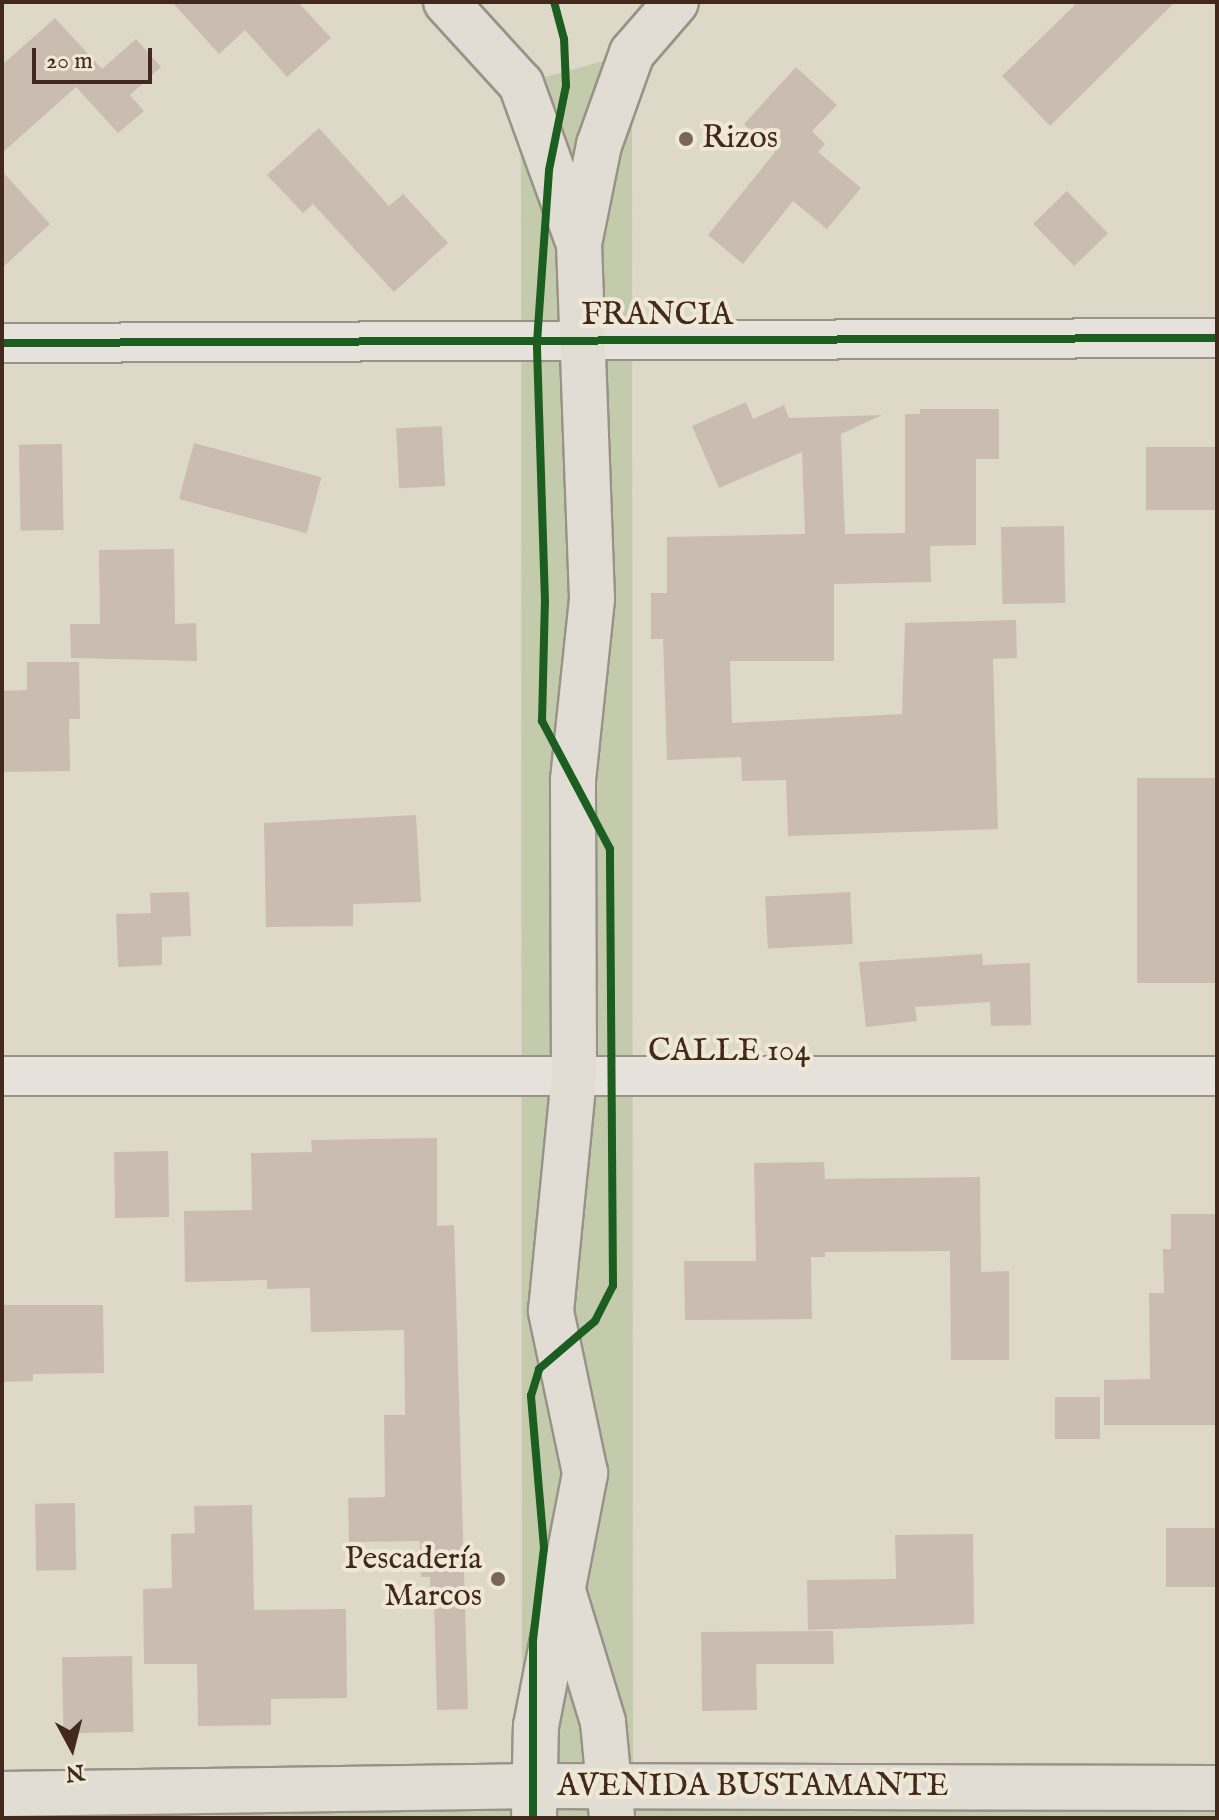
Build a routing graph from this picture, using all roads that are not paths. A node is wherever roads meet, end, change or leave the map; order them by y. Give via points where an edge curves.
1 (446, 2) edge
2 (676, 2) edge
3 (579, 244) junction
4 (1217, 338) edge
5 (585, 341) junction
6 (2, 343) edge
7 (2, 1076) edge
8 (574, 1076) junction
9 (1217, 1076) edge
10 (561, 1584) junction
11 (1217, 1788) edge
12 (2, 1794) edge
13 (534, 1802) edge
14 (611, 1802) edge

1 - 3 main road via 521,84
2 - 3 main road via 632,53 599,145
3 - 5 main road
4 - 5 street, FRANCIA
5 - 6 street, FRANCIA
5 - 8 main road via 592,599 573,780
7 - 8 street, CALLE 104
8 - 9 street, CALLE 104
8 - 10 main road via 551,1311 585,1473
10 - 13 main road via 536,1726
10 - 14 main road via 603,1722
11 - 14 main road, AVENIDA BUSTAMANTE
12 - 13 main road, AVENIDA BUSTAMANTE
13 - 14 main road, AVENIDA BUSTAMANTE

